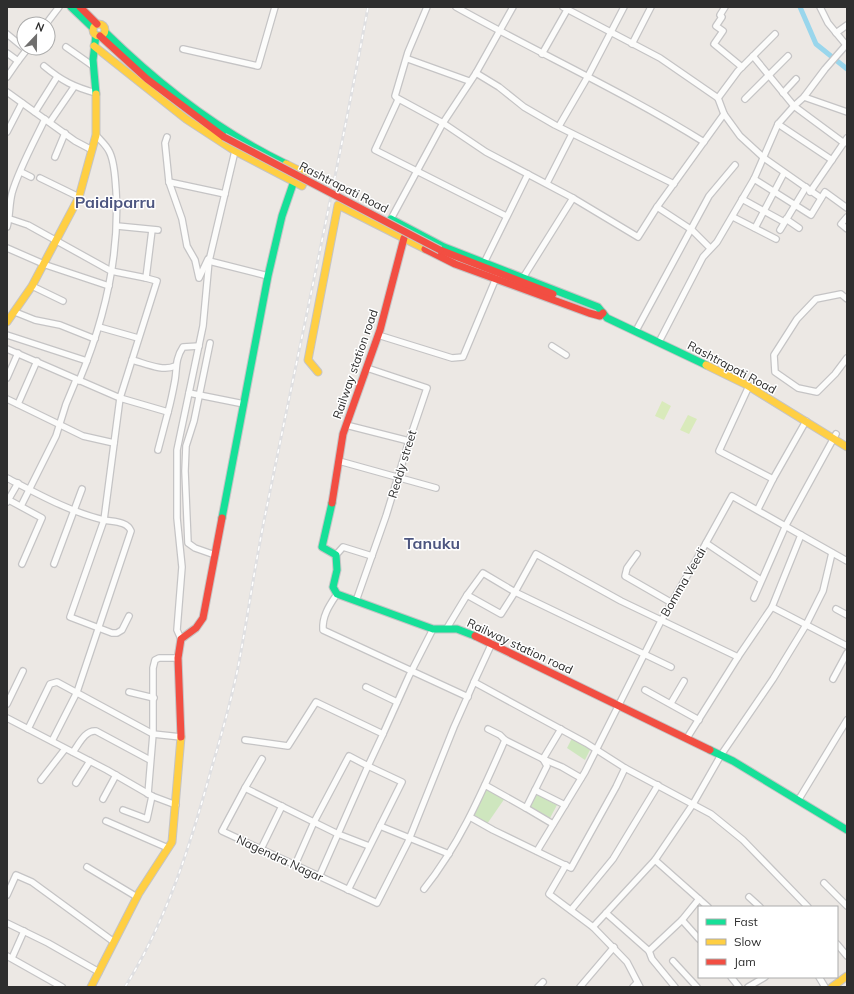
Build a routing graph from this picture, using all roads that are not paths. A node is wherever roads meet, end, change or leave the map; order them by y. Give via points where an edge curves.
1 (59, 7) edge
2 (71, 7) edge
3 (80, 7) edge
4 (275, 7) edge
5 (427, 7) edge
6 (456, 7) edge
7 (513, 7) edge
8 (624, 7) edge
9 (651, 7) edge
10 (725, 7) edge
11 (822, 8) edge
12 (570, 9) edge
13 (52, 16) edge
14 (847, 25) edge
15 (95, 26) junction
16 (499, 31) junction
17 (611, 33) junction
18 (836, 33) junction
19 (7, 34) edge
20 (100, 34) junction
21 (775, 34) dead end
22 (16, 41) edge
23 (632, 44) junction
24 (94, 46) junction
25 (847, 46) edge
26 (66, 47) dead end
27 (183, 49) dead end
28 (7, 53) edge
29 (542, 54) junction
30 (21, 56) edge
31 (753, 56) junction
32 (788, 56) dead end
33 (408, 59) junction
34 (18, 61) junction
35 (44, 66) dead end
36 (93, 66) junction
37 (742, 67) junction
38 (476, 73) junction
39 (769, 75) junction
40 (7, 77) edge
41 (57, 77) junction
42 (587, 78) junction
43 (796, 79) dead end
44 (469, 81) junction
45 (74, 87) junction
46 (7, 92) edge
47 (96, 93) junction
48 (783, 93) junction
49 (804, 97) junction
50 (718, 98) junction
51 (745, 99) dead end
52 (398, 100) junction
53 (22, 103) junction
54 (794, 106) junction
55 (34, 112) junction
56 (847, 112) edge
57 (724, 114) junction
58 (45, 119) junction
59 (50, 122) junction
60 (443, 123) junction
61 (778, 124) junction
62 (559, 126) junction
63 (7, 132) edge
64 (65, 133) junction
65 (572, 134) junction
66 (96, 135) junction
67 (167, 137) dead end
68 (845, 141) edge
69 (704, 142) junction
70 (92, 150) junction
71 (258, 150) junction
72 (235, 151) junction
73 (55, 157) dead end
74 (764, 158) junction
75 (832, 160) junction
76 (254, 161) junction
77 (735, 165) dead end
78 (21, 172) junction
79 (418, 172) junction
80 (784, 173) junction
81 (528, 174) junction
82 (31, 177) dead end
83 (40, 178) dead end
84 (754, 180) junction
85 (294, 181) junction
86 (169, 182) junction
87 (547, 183) junction
88 (674, 184) junction
89 (808, 190) junction
90 (10, 191) edge
91 (773, 191) junction
92 (225, 194) junction
93 (80, 197) junction
94 (573, 198) junction
95 (821, 198) junction
96 (742, 199) junction
97 (795, 204) junction
98 (657, 207) junction
99 (847, 208) edge
100 (764, 210) junction
101 (506, 216) junction
102 (733, 217) junction
103 (847, 217) edge
104 (10, 219) junction
105 (391, 219) joint
106 (785, 221) junction
107 (117, 226) junction
108 (7, 227) edge
109 (755, 228) junction
110 (799, 228) dead end
111 (847, 229) edge
112 (692, 230) junction
113 (780, 230) dead end
114 (404, 238) junction
115 (776, 239) dead end
116 (57, 241) junction
117 (7, 248) edge
118 (710, 248) junction
119 (212, 252) junction
120 (209, 261) junction
121 (44, 264) junction
122 (483, 264) junction
123 (111, 271) junction
124 (268, 276) junction
125 (146, 278) junction
126 (496, 278) junction
127 (523, 279) junction
128 (32, 286) junction
129 (109, 286) junction
130 (847, 300) edge
131 (63, 301) dead end
132 (603, 313) junction
133 (10, 316) edge
134 (99, 327) junction
135 (638, 327) junction
136 (7, 334) edge
137 (378, 335) junction
138 (138, 338) junction
139 (661, 338) junction
140 (95, 339) junction
141 (210, 343) dead end
142 (199, 346) junction
143 (552, 346) dead end
144 (7, 349) edge
145 (18, 353) junction
146 (566, 355) dead end
147 (847, 358) edge
148 (132, 360) junction
149 (37, 361) junction
150 (87, 361) junction
151 (175, 366) junction
152 (367, 368) junction
153 (318, 372) dead end
154 (7, 378) edge
155 (77, 380) junction
156 (749, 386) junction
157 (189, 393) junction
158 (198, 395) junction
159 (120, 398) junction
160 (7, 399) edge
161 (18, 404) junction
162 (244, 404) junction
163 (168, 412) junction
164 (806, 421) junction
165 (60, 424) junction
166 (346, 425) junction
167 (835, 436) junction
168 (408, 441) junction
169 (847, 441) edge
170 (114, 443) junction
171 (847, 447) edge
172 (158, 450) dead end
173 (339, 461) junction
174 (398, 477) junction
175 (7, 478) edge
176 (773, 479) junction
177 (18, 483) junction
178 (436, 488) dead end
179 (29, 489) junction
180 (82, 489) dead end
181 (8, 500) edge
182 (21, 506) junction
183 (758, 509) junction
184 (74, 510) junction
185 (104, 520) junction
186 (786, 525) junction
187 (801, 535) junction
188 (706, 543) junction
189 (637, 554) dead end
190 (832, 554) junction
191 (215, 555) junction
192 (336, 555) junction
193 (372, 556) junction
194 (847, 561) edge
195 (22, 564) dead end
196 (54, 564) dead end
197 (761, 580) junction
198 (515, 592) junction
199 (337, 594) junction
200 (467, 595) junction
201 (754, 598) dead end
202 (356, 601) junction
203 (672, 603) junction
204 (772, 607) junction
205 (836, 609) dead end
206 (847, 615) edge
207 (129, 616) dead end
208 (661, 621) junction
209 (806, 625) junction
210 (99, 628) junction
211 (447, 628) junction
212 (433, 629) junction
213 (181, 639) junction
214 (492, 643) junction
215 (847, 646) edge
216 (847, 653) edge
217 (644, 654) junction
218 (738, 656) junction
219 (178, 658) junction
220 (671, 667) dead end
221 (23, 671) dead end
222 (411, 672) junction
223 (833, 679) dead end
224 (684, 681) dead end
225 (474, 682) junction
226 (366, 688) dead end
227 (645, 690) dead end
228 (77, 692) junction
229 (129, 692) dead end
230 (468, 697) junction
231 (154, 698) junction
232 (397, 702) junction
233 (671, 703) junction
234 (7, 704) edge
235 (618, 705) junction
236 (7, 718) edge
237 (699, 720) junction
238 (847, 720) edge
239 (28, 728) junction
240 (561, 729) junction
241 (488, 730) dead end
242 (153, 734) junction
243 (383, 734) junction
244 (181, 736) junction
245 (687, 738) junction
246 (245, 740) dead end
247 (505, 740) junction
248 (52, 741) junction
249 (65, 749) junction
250 (596, 750) junction
251 (73, 752) junction
252 (721, 755) junction
253 (262, 759) dead end
254 (150, 760) junction
255 (543, 760) junction
256 (90, 761) junction
257 (368, 766) junction
258 (624, 768) junction
259 (116, 775) junction
260 (581, 778) junction
261 (41, 780) dead end
262 (76, 783) dead end
263 (485, 785) junction
264 (658, 785) junction
265 (245, 788) junction
266 (535, 790) junction
267 (150, 795) junction
268 (103, 799) dead end
269 (799, 799) junction
270 (176, 804) junction
271 (694, 804) junction
272 (565, 805) junction
273 (282, 806) junction
274 (526, 808) junction
275 (123, 810) dead end
276 (470, 817) junction
277 (106, 821) dead end
278 (314, 822) junction
279 (553, 824) junction
280 (380, 826) junction
281 (846, 827) edge
282 (338, 834) junction
283 (409, 838) junction
284 (369, 846) junction
285 (168, 848) junction
286 (261, 849) junction
287 (537, 851) junction
288 (450, 854) junction
289 (655, 860) junction
290 (294, 865) junction
291 (566, 865) junction
292 (87, 867) dead end
293 (319, 877) junction
294 (824, 883) dead end
295 (424, 889) dead end
296 (348, 890) junction
297 (7, 895) edge
298 (137, 897) junction
299 (750, 897) dead end
300 (699, 899) junction
301 (707, 906) edge
302 (759, 906) edge
303 (807, 906) edge
304 (847, 906) edge
305 (571, 910) junction
306 (606, 913) junction
307 (682, 920) junction
308 (7, 923) edge
309 (593, 927) junction
310 (24, 931) junction
311 (698, 938) edge
312 (114, 942) junction
313 (838, 945) edge
314 (614, 947) junction
315 (649, 951) junction
316 (847, 956) edge
317 (10, 957) edge
318 (673, 961) dead end
319 (99, 972) junction
320 (847, 976) edge
321 (732, 978) edge
322 (763, 978) edge
323 (820, 978) edge
324 (637, 986) edge
325 (62, 987) edge
326 (91, 987) edge
327 (580, 987) edge
328 (675, 987) edge
329 (697, 987) edge
330 (739, 987) edge
331 (748, 987) edge
332 (825, 987) edge
333 (832, 987) edge

1 - 13 street
2 - 15 street
3 - 15 street
4 - 27 street via 258,66
5 - 33 street
6 - 16 street
7 - 16 street
8 - 17 street
9 - 23 street
10 - 37 street via 716,26 723,31 714,44
11 - 18 street
12 - 17 street
12 - 29 street
14 - 18 street
15 - 20 street via 93,32
15 - 20 street via 102,24
16 - 29 street
16 - 38 street
17 - 23 street
17 - 42 street
18 - 25 street
19 - 22 street
20 - 24 street
20 - 71 street via 180,99 217,126
20 - 122 street, Rashtrapati Road, bridge via 108,46 152,84 224,137 440,250
21 - 31 street
23 - 50 street via 660,58
24 - 36 street
24 - 72 street via 186,119
25 - 49 street
26 - 36 street
28 - 34 street
29 - 42 street
30 - 34 street
31 - 37 street
31 - 39 street
32 - 39 street
33 - 44 street
33 - 52 street via 395,96
34 - 40 street
35 - 41 street
36 - 47 street
37 - 50 street
38 - 44 street
38 - 62 street via 524,107
39 - 48 street
39 - 51 street
41 - 45 street
41 - 55 street
42 - 62 street
42 - 69 street via 670,120
43 - 48 street
44 - 60 street
45 - 47 street
45 - 59 street
46 - 53 street
47 - 66 street
48 - 54 street
49 - 54 street
49 - 56 street
50 - 57 street
52 - 60 street
52 - 79 street via 374,150
53 - 55 street
53 - 63 street
54 - 61 street
54 - 68 street
55 - 58 street
57 - 69 street
57 - 74 street via 740,136
58 - 59 street
58 - 78 street
59 - 64 street
60 - 79 street
60 - 81 street via 486,152
61 - 74 street
61 - 75 street
62 - 65 street
64 - 70 street
64 - 73 street
65 - 87 street
65 - 88 street
66 - 70 street
66 - 107 street via 110,152 115,178
67 - 86 street via 165,143
68 - 75 street
69 - 88 street
70 - 93 street
71 - 76 street
71 - 85 street via 306,174 302,186
72 - 76 street
72 - 92 street
74 - 80 street
74 - 84 street
75 - 89 street
76 - 85 street
77 - 112 street via 709,196
78 - 82 street
78 - 90 street
79 - 101 street
79 - 105 street
80 - 89 street
80 - 91 street
81 - 87 street
81 - 101 street
83 - 93 street
84 - 91 street
84 - 96 street
85 - 124 street via 282,216
86 - 92 street
86 - 119 street via 199,278
87 - 94 street
88 - 98 street
89 - 95 street
89 - 97 street
90 - 104 street
91 - 97 street
91 - 100 street
92 - 119 street
93 - 116 street
94 - 98 street via 638,237
94 - 127 street
95 - 97 street via 811,215
95 - 99 street via 825,192
96 - 100 street
96 - 102 street
97 - 106 street
98 - 112 street
100 - 106 street
100 - 109 street
101 - 122 street
102 - 109 street
102 - 118 street via 718,242
103 - 111 street via 841,224
104 - 108 street
104 - 116 street via 28,225
105 - 122 street
106 - 110 street
106 - 113 street
107 - 123 street
107 - 125 street via 155,230
109 - 115 street
112 - 118 street
112 - 135 street
114 - 126 street via 455,264
114 - 137 street, Railway station road
114 - 153 street via 338,205 308,360
116 - 121 street
116 - 123 street
117 - 121 street
118 - 139 street
119 - 120 street
120 - 124 street
120 - 142 street
121 - 128 street
121 - 129 street
122 - 127 street, Rashtrapati Road
123 - 125 street
123 - 129 street
124 - 162 street
125 - 138 street via 157,281
126 - 132 street via 589,313 600,316
126 - 137 street via 463,357 452,358
127 - 132 street, Rashtrapati Road
128 - 131 street
128 - 133 street
129 - 134 street
130 - 147 street via 841,294 816,299 797,319 774,355 775,372 798,388 818,392
132 - 135 street, Rashtrapati Road
132 - 156 street, Rashtrapati Road via 607,318
133 - 140 street via 60,325
134 - 138 street
134 - 140 street
135 - 139 street, Rashtrapati Road
136 - 150 street
137 - 152 street, Railway station road
138 - 148 street
139 - 167 street, Rashtrapati Road via 748,380
140 - 150 street
141 - 158 street
142 - 151 street via 183,347
142 - 157 street
143 - 146 street
144 - 145 street
145 - 149 street
145 - 154 street
148 - 151 street via 160,367
148 - 159 street
149 - 155 street
149 - 161 street
150 - 155 street
151 - 163 street via 176,378
152 - 166 street, Railway station road
152 - 168 street, Reddy street via 428,388
155 - 159 street
155 - 165 street
156 - 164 street, Rashtrapati Road
156 - 176 street via 719,451
157 - 158 street
157 - 213 street via 176,450 178,537 182,567 177,630
158 - 162 street
158 - 191 street via 186,446 188,543
159 - 163 street
159 - 170 street
160 - 161 street
161 - 165 street
162 - 191 street
163 - 172 street
164 - 167 street, Rashtrapati Road
164 - 176 street
165 - 170 street via 84,436
165 - 179 street
166 - 168 street
166 - 173 street, Railway station road
167 - 169 street, Rashtrapati Road
167 - 171 street, Rashtrapati Road
167 - 186 street
168 - 174 street, Reddy street
170 - 185 street
173 - 174 street
173 - 192 street, Railway station road via 322,547
174 - 178 street
174 - 193 street, Reddy street
175 - 177 street
176 - 183 street
177 - 179 street
177 - 181 street
179 - 182 street
179 - 184 street
180 - 184 street
181 - 182 street
182 - 195 street via 42,518
183 - 186 street
183 - 188 street, Bomma Veedi via 732,496
184 - 185 street
184 - 196 street
185 - 210 street via 125,525 131,531
185 - 210 street via 70,617
186 - 187 street
186 - 197 street
187 - 190 street
187 - 204 street
188 - 197 street
188 - 203 street, Bomma Veedi
189 - 203 street via 627,568 625,576
190 - 194 street
190 - 209 street via 823,591
191 - 213 street via 203,618 196,628
192 - 193 street via 343,547
192 - 199 street via 337,570 333,588
193 - 202 street, Reddy street
197 - 201 street
198 - 200 street via 483,573
198 - 200 street via 501,614
198 - 208 street via 536,554 583,582
198 - 217 street
199 - 202 street, Railway station road
199 - 222 street via 323,621 323,630
200 - 211 street
202 - 212 street, Railway station road
203 - 208 street, Bomma Veedi
204 - 209 street
204 - 218 street
205 - 206 street
207 - 210 street via 118,633
208 - 217 street, Bomma Veedi
208 - 218 street
209 - 215 street
209 - 252 street via 773,680
210 - 228 street
211 - 212 street, Railway station road
211 - 214 street, Railway station road via 457,629
212 - 222 street
213 - 219 street
214 - 225 street
214 - 235 street, Railway station road
216 - 223 street
217 - 220 street
217 - 235 street
218 - 237 street
219 - 231 street via 155,660
219 - 244 street
221 - 234 street
222 - 230 street
222 - 232 street
224 - 233 street
225 - 230 street
225 - 240 street
226 - 232 street
227 - 233 street
228 - 239 street via 57,682 50,684
228 - 242 street
228 - 248 street
229 - 231 street
230 - 283 street
231 - 242 street
232 - 243 street
233 - 237 street
235 - 245 street, Railway station road
235 - 250 street
236 - 239 street
237 - 245 street
238 - 269 street
239 - 248 street
240 - 250 street
240 - 255 street
241 - 247 street
242 - 244 street
242 - 254 street
243 - 246 street via 316,702 288,746
243 - 257 street
244 - 270 street
245 - 252 street, Railway station road
247 - 255 street
247 - 263 street
248 - 249 street
249 - 251 street
249 - 261 street
250 - 258 street
250 - 260 street
251 - 254 street via 91,730
251 - 256 street
252 - 269 street, Railway station road
252 - 271 street
253 - 265 street
254 - 267 street
255 - 260 street
255 - 266 street via 547,766
256 - 259 street
256 - 262 street
257 - 278 street via 349,756
257 - 280 street via 402,782
257 - 282 street
258 - 264 street
258 - 291 street via 571,868
259 - 267 street
259 - 268 street
260 - 272 street
263 - 274 street
263 - 276 street
264 - 271 street
264 - 305 street via 613,858
265 - 273 street
265 - 286 street, Nagendra Nagar via 222,831
266 - 272 street
266 - 274 street
267 - 270 street
267 - 275 street via 147,819
269 - 281 street, Railway station road
270 - 285 street via 172,842
271 - 289 street
271 - 303 street via 711,814 743,840
272 - 279 street
273 - 278 street
273 - 286 street
274 - 279 street
276 - 287 street
276 - 288 street
277 - 285 street
278 - 282 street
278 - 290 street
279 - 287 street
280 - 283 street
280 - 284 street
282 - 284 street
282 - 293 street
283 - 288 street
283 - 296 street, Nagendra Nagar via 377,903
284 - 296 street
285 - 298 street
286 - 290 street, Nagendra Nagar
287 - 291 street
288 - 295 street
289 - 300 street
289 - 306 street
290 - 293 street, Nagendra Nagar
291 - 305 street via 549,894
292 - 298 street
293 - 296 street, Nagendra Nagar
294 - 304 street
297 - 312 street via 16,875 32,882
298 - 312 street
299 - 302 street
300 - 301 street
300 - 307 street
305 - 309 street
306 - 309 street
306 - 315 street
307 - 311 street
307 - 315 street
308 - 310 street
309 - 314 street
310 - 317 street
310 - 319 street
312 - 319 street
313 - 316 street
314 - 324 street via 627,962
314 - 327 street
315 - 328 street via 652,959
317 - 325 street
318 - 329 street
319 - 326 street
320 - 333 street
321 - 330 street
322 - 331 street
323 - 332 street

